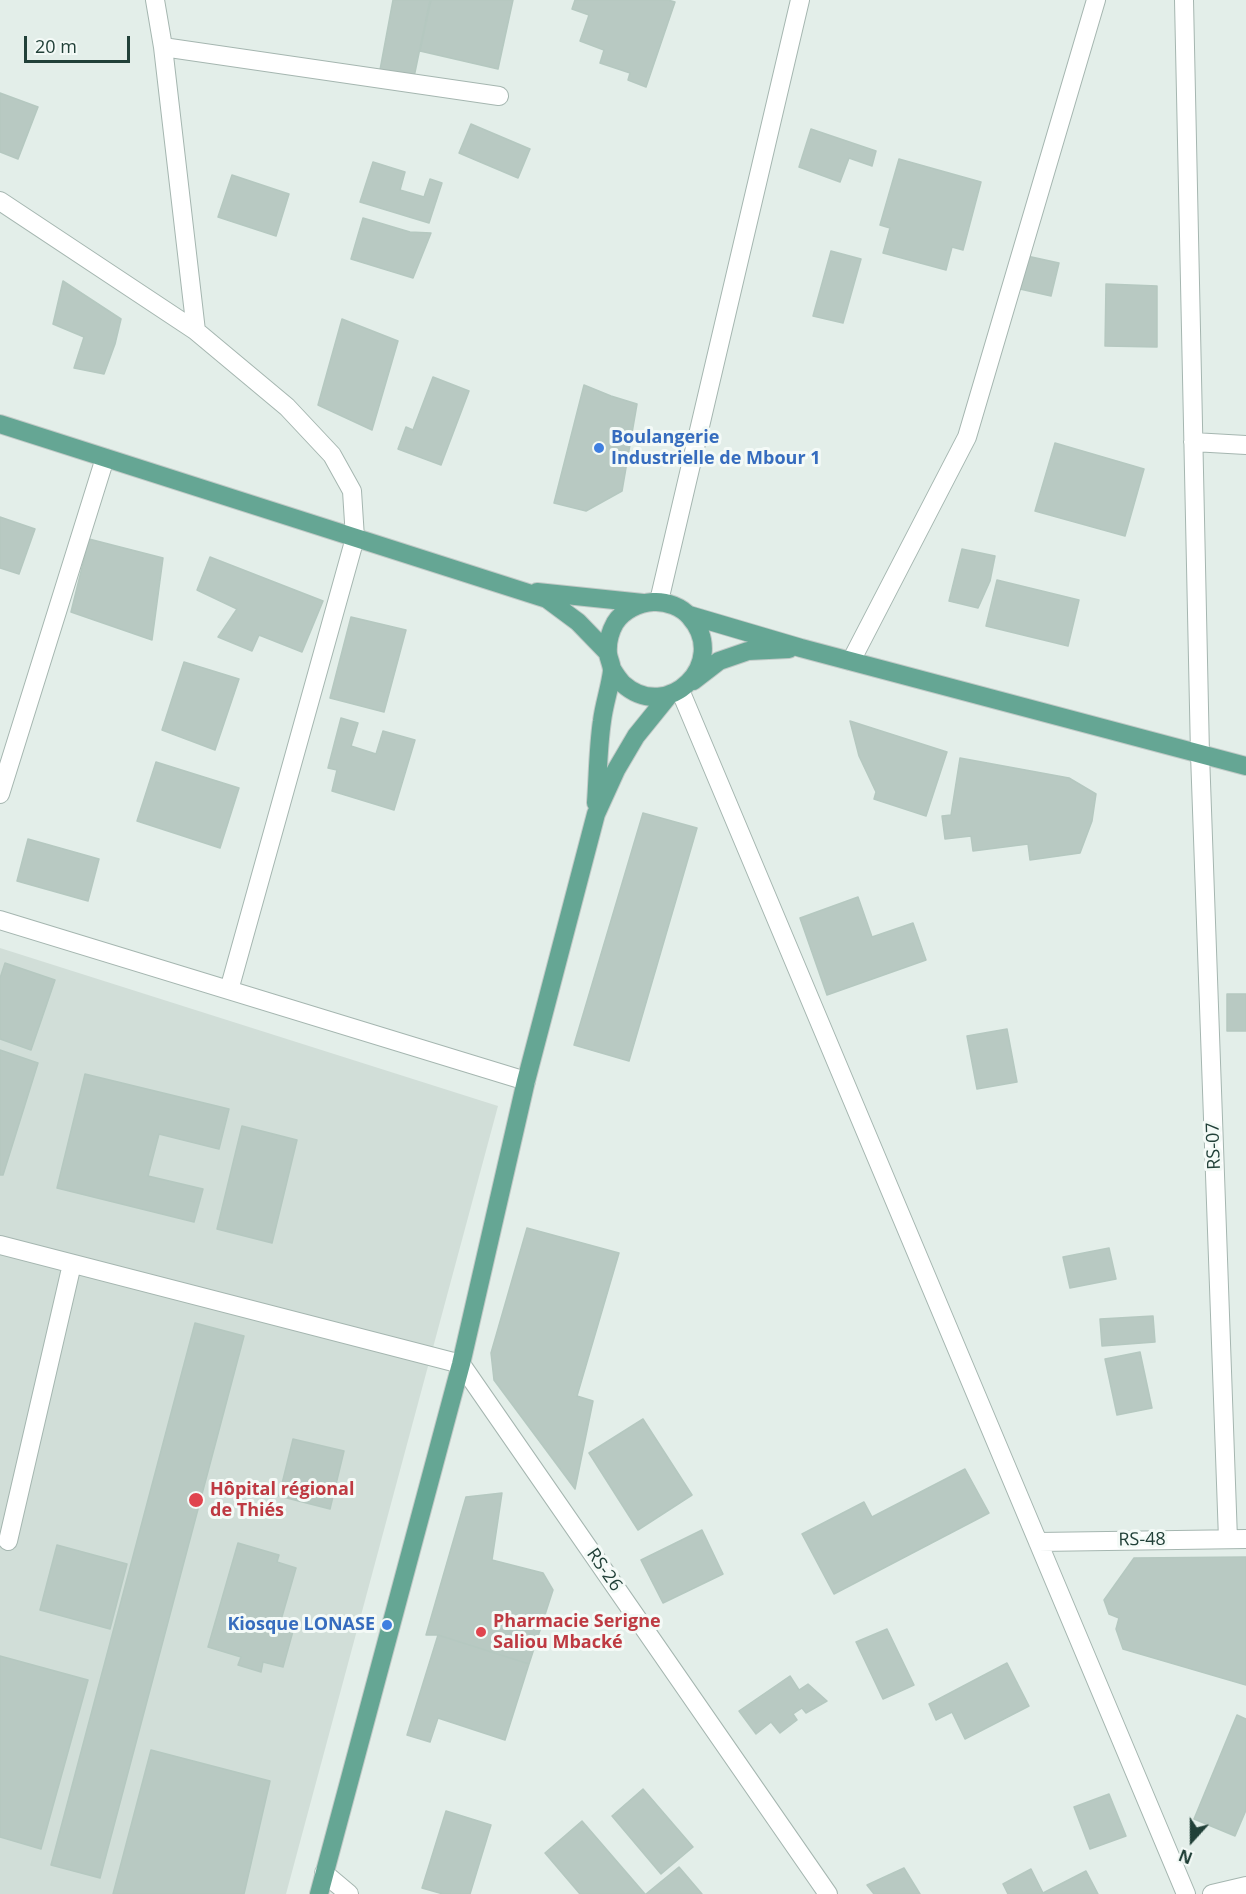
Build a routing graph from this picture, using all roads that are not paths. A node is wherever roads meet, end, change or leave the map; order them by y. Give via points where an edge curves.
1 (155, 0) edge
2 (800, 0) edge
3 (1096, 0) edge
4 (1184, 0) edge
5 (163, 47) junction
6 (499, 96) dead end
7 (0, 201) edge
8 (196, 331) junction
9 (0, 424) edge
10 (1193, 442) junction
11 (1246, 445) edge
12 (105, 458) junction
13 (355, 538) junction
14 (517, 590) junction
15 (651, 602) junction
16 (689, 615) junction
17 (801, 648) junction
18 (610, 661) junction
19 (851, 661) junction
20 (679, 690) junction
21 (1200, 754) junction
22 (1246, 766) edge
23 (0, 794) edge
24 (596, 814) junction
25 (0, 920) edge
26 (229, 990) junction
27 (526, 1082) junction
28 (0, 1245) edge
29 (72, 1264) junction
30 (462, 1364) junction
31 (1237, 1539) edge
32 (8, 1541) dead end
33 (1038, 1542) junction
34 (324, 1873) junction
35 (1246, 1886) edge
36 (319, 1894) edge
37 (349, 1894) edge
38 (828, 1894) edge
39 (1186, 1894) edge
40 (1212, 1894) edge

1 - 5 street
2 - 15 street
3 - 19 street via 967,437
4 - 10 street, RS-07
5 - 6 street
5 - 8 street
7 - 8 street
8 - 13 street via 287,406 332,455 352,491
9 - 12 main road
10 - 11 street
10 - 21 street, RS-07
12 - 13 main road
12 - 23 street
13 - 14 main road
13 - 26 street
14 - 15 main road
14 - 18 main road via 547,599 578,622
15 - 16 main road via 675,606
15 - 18 main road via 628,610 616,621 609,636
16 - 17 main road
16 - 20 main road via 703,643 702,659 697,673
17 - 19 main road
17 - 20 main road via 748,651 719,662
18 - 20 main road via 622,684 637,693 653,697
18 - 24 main road
19 - 21 main road
20 - 24 main road via 636,736
20 - 33 street
21 - 22 main road
21 - 31 street, RS-07
24 - 27 main road
25 - 26 street
26 - 27 street
27 - 30 main road
28 - 29 street
29 - 30 street
29 - 32 street
30 - 34 main road
30 - 38 street, RS-26
31 - 33 street, RS-48
33 - 39 street
34 - 36 main road
34 - 37 street
35 - 40 street

